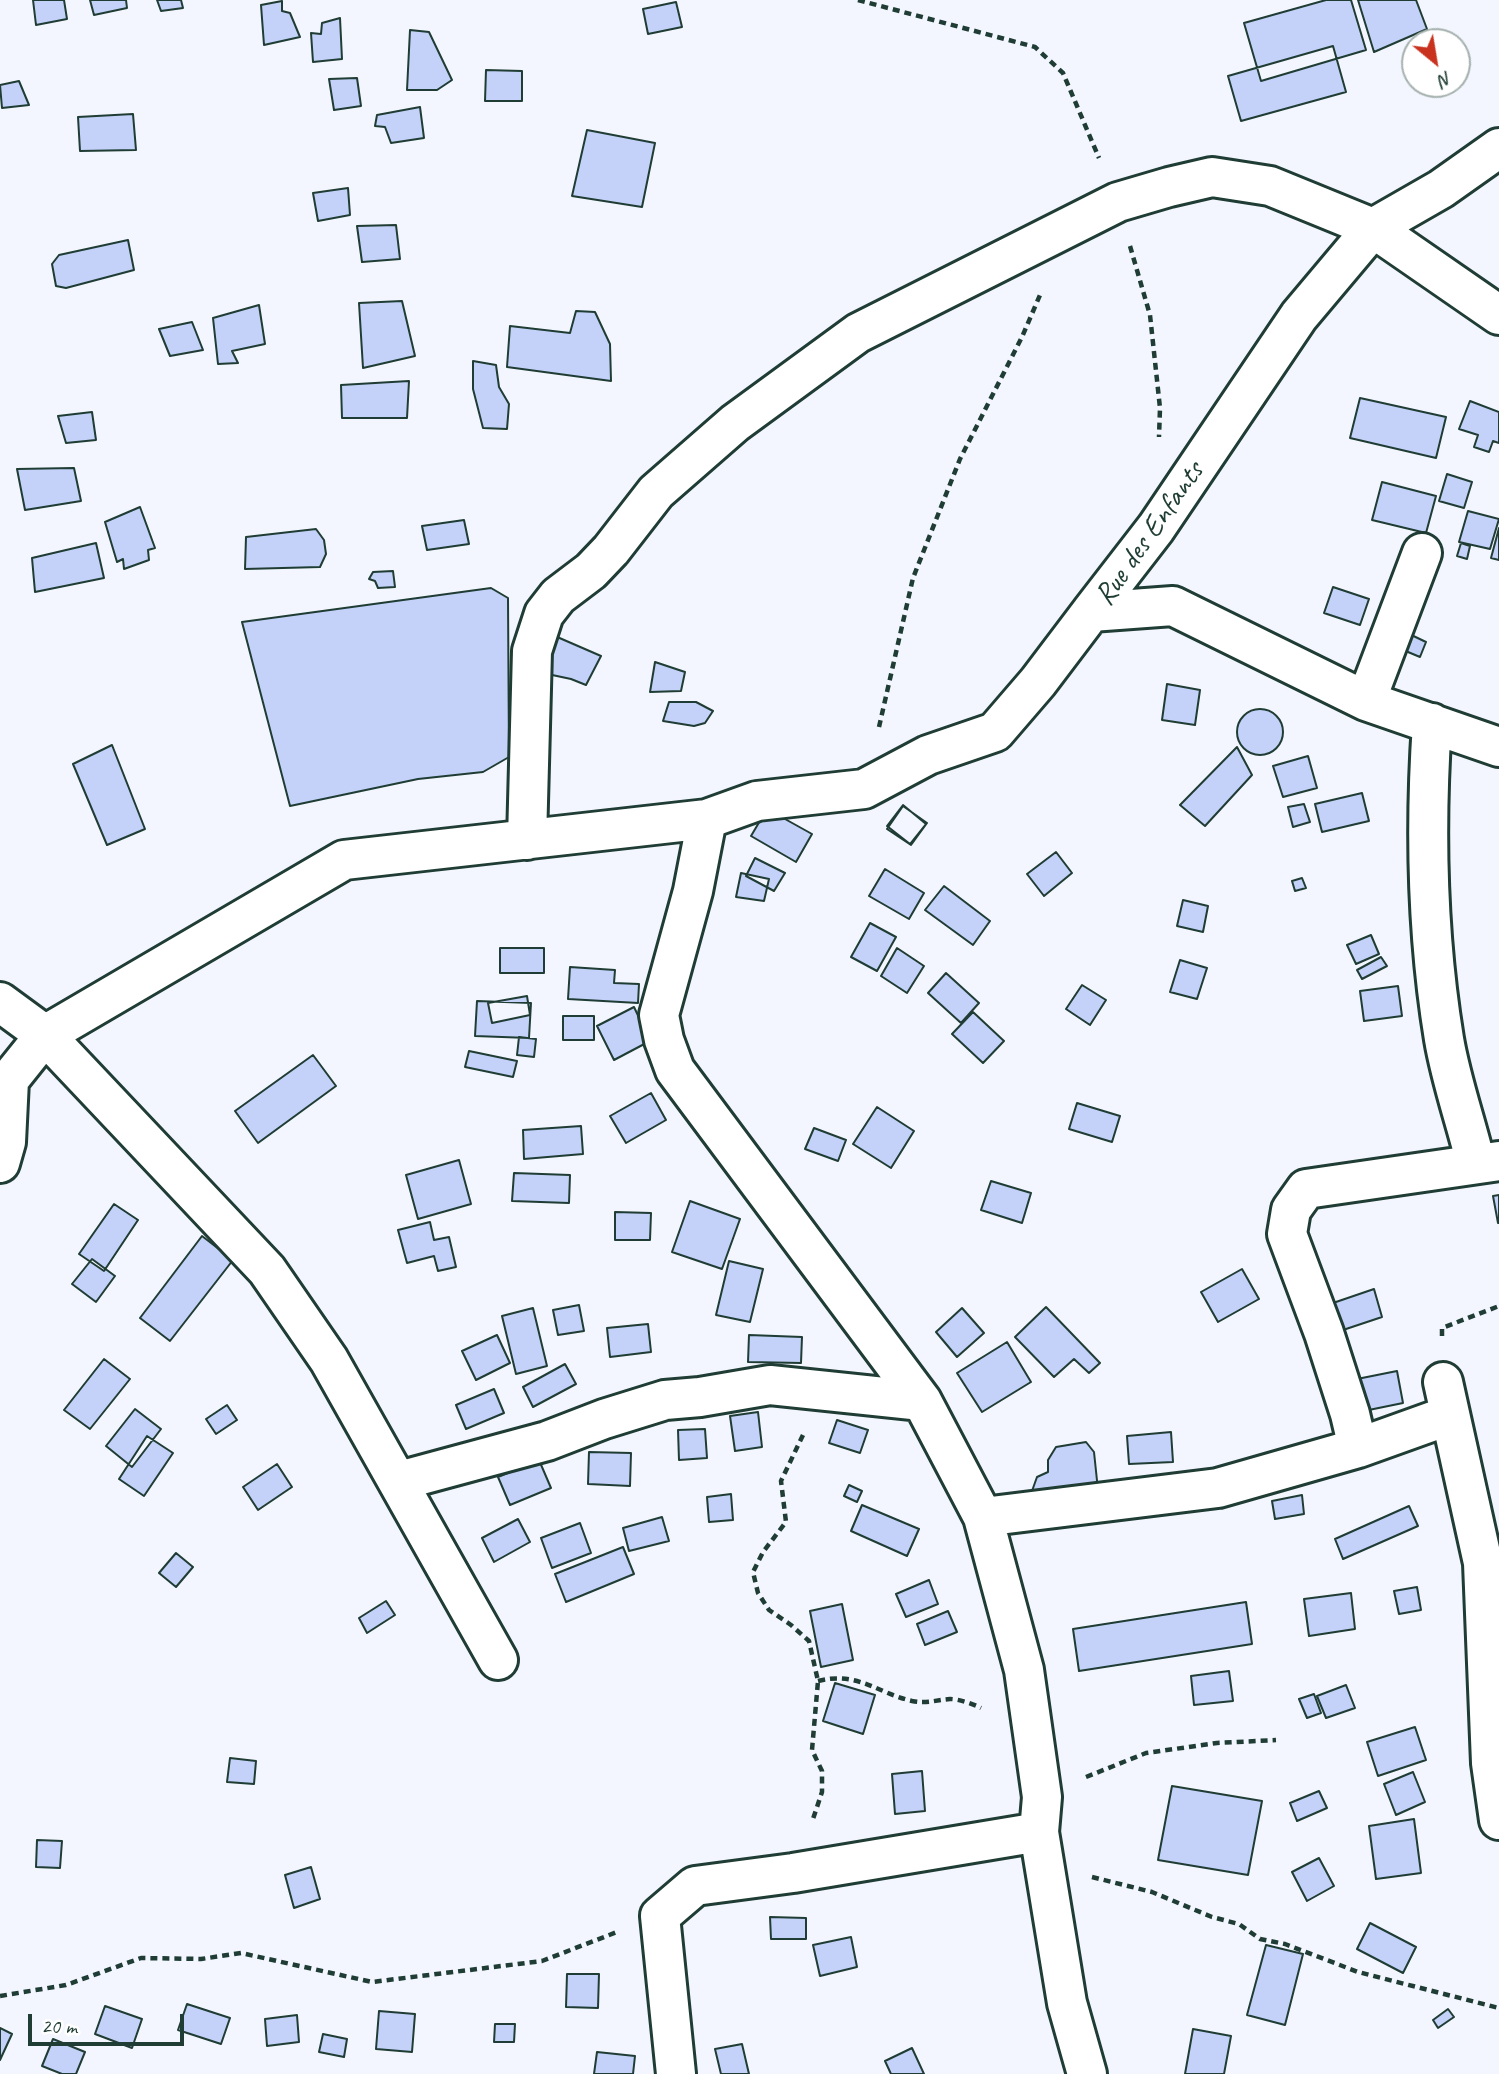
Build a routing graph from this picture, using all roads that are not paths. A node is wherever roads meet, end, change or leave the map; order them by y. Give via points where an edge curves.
1 (1499, 148) edge
2 (1373, 228) junction
3 (1499, 315) edge
4 (1422, 553) dead end
5 (1091, 612) junction
6 (1366, 701) junction
7 (1432, 723) junction
8 (1499, 747) edge
9 (707, 819) junction
10 (527, 840) junction
11 (0, 1002) edge
12 (45, 1035) junction
13 (1488, 1162) edge
14 (0, 1163) edge
15 (922, 1401) junction
16 (1358, 1448) junction
17 (399, 1481) junction
18 (983, 1517) junction
19 (498, 1660) dead end
20 (1499, 1820) edge
21 (1039, 1832) junction
22 (676, 2074) edge
23 (1087, 2074) edge

1 - 2 street, Rue des Enfants via 1441,189
2 - 3 street
2 - 5 street, Rue des Enfants via 1299,316 1156,528
2 - 10 street via 1270,186 1212,177 1118,202 858,333 735,423 656,492 611,550 544,614 532,652
4 - 6 street
5 - 6 street, Rue des Enfants via 1173,606
5 - 9 street via 995,732 928,755 864,789 757,802
6 - 7 street, Rue des Enfants
7 - 8 street, Rue des Enfants
7 - 13 street via 1428,785 1432,921 1445,1040
9 - 10 street
9 - 15 street via 693,891 659,1015 675,1070
10 - 12 street via 344,860
11 - 12 street
12 - 14 street via 9,1080 6,1142
12 - 17 street via 267,1270 329,1360
13 - 16 street via 1306,1189 1291,1210 1287,1234 1328,1344
15 - 17 street via 770,1385 665,1400 547,1441
15 - 18 street
16 - 18 street via 1218,1488
16 - 20 street via 1446,1399 1483,1563 1491,1763
17 - 19 street
18 - 21 street via 1024,1670 1041,1797
21 - 22 street via 695,1886 660,1916
21 - 23 street via 1067,2003

